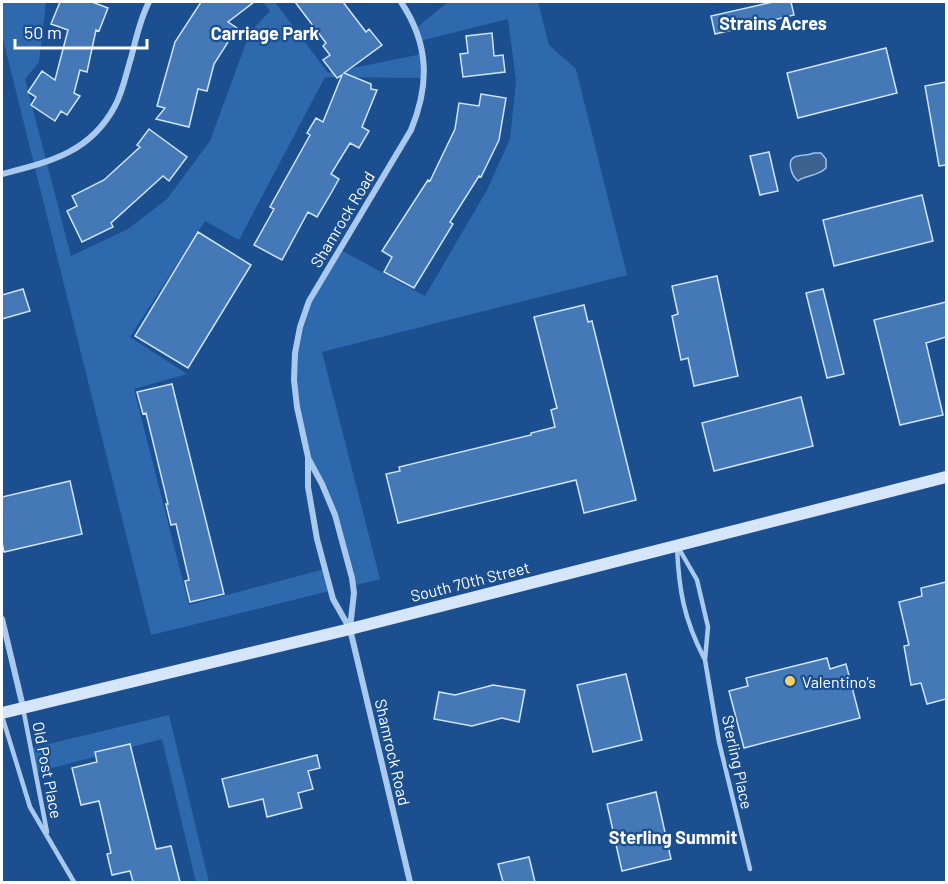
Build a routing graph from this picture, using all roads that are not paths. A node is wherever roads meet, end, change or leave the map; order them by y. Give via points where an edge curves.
1 (149, 2) edge
2 (401, 2) edge
3 (2, 174) edge
4 (308, 457) junction
5 (946, 477) edge
6 (677, 545) junction
7 (2, 618) edge
8 (350, 629) junction
9 (705, 660) junction
10 (23, 707) junction
11 (2, 715) edge
12 (48, 838) junction
13 (750, 868) dead end
14 (74, 882) edge
15 (410, 882) edge

1 - 3 street via 119,97 104,124 67,154
2 - 4 street, Shamrock Road via 420,41 424,89 411,130 322,277 300,327 294,380
4 - 8 street, Shamrock Road via 308,486 317,539 333,599
4 - 8 street, Shamrock Road via 335,515 352,578
5 - 6 main road, South 70th Street
6 - 8 main road, South 70th Street
6 - 9 lane, Sterling Place via 679,588 690,631
6 - 9 lane, Sterling Place via 697,580 708,627
7 - 10 street
8 - 10 main road, South 70th Street
8 - 15 street, Shamrock Road
9 - 13 lane, Sterling Place via 723,759
10 - 11 main road, South 70th Street
10 - 12 lane, Old Post Place
11 - 12 lane, Old Post Place via 30,807
12 - 14 lane, Old Post Place

